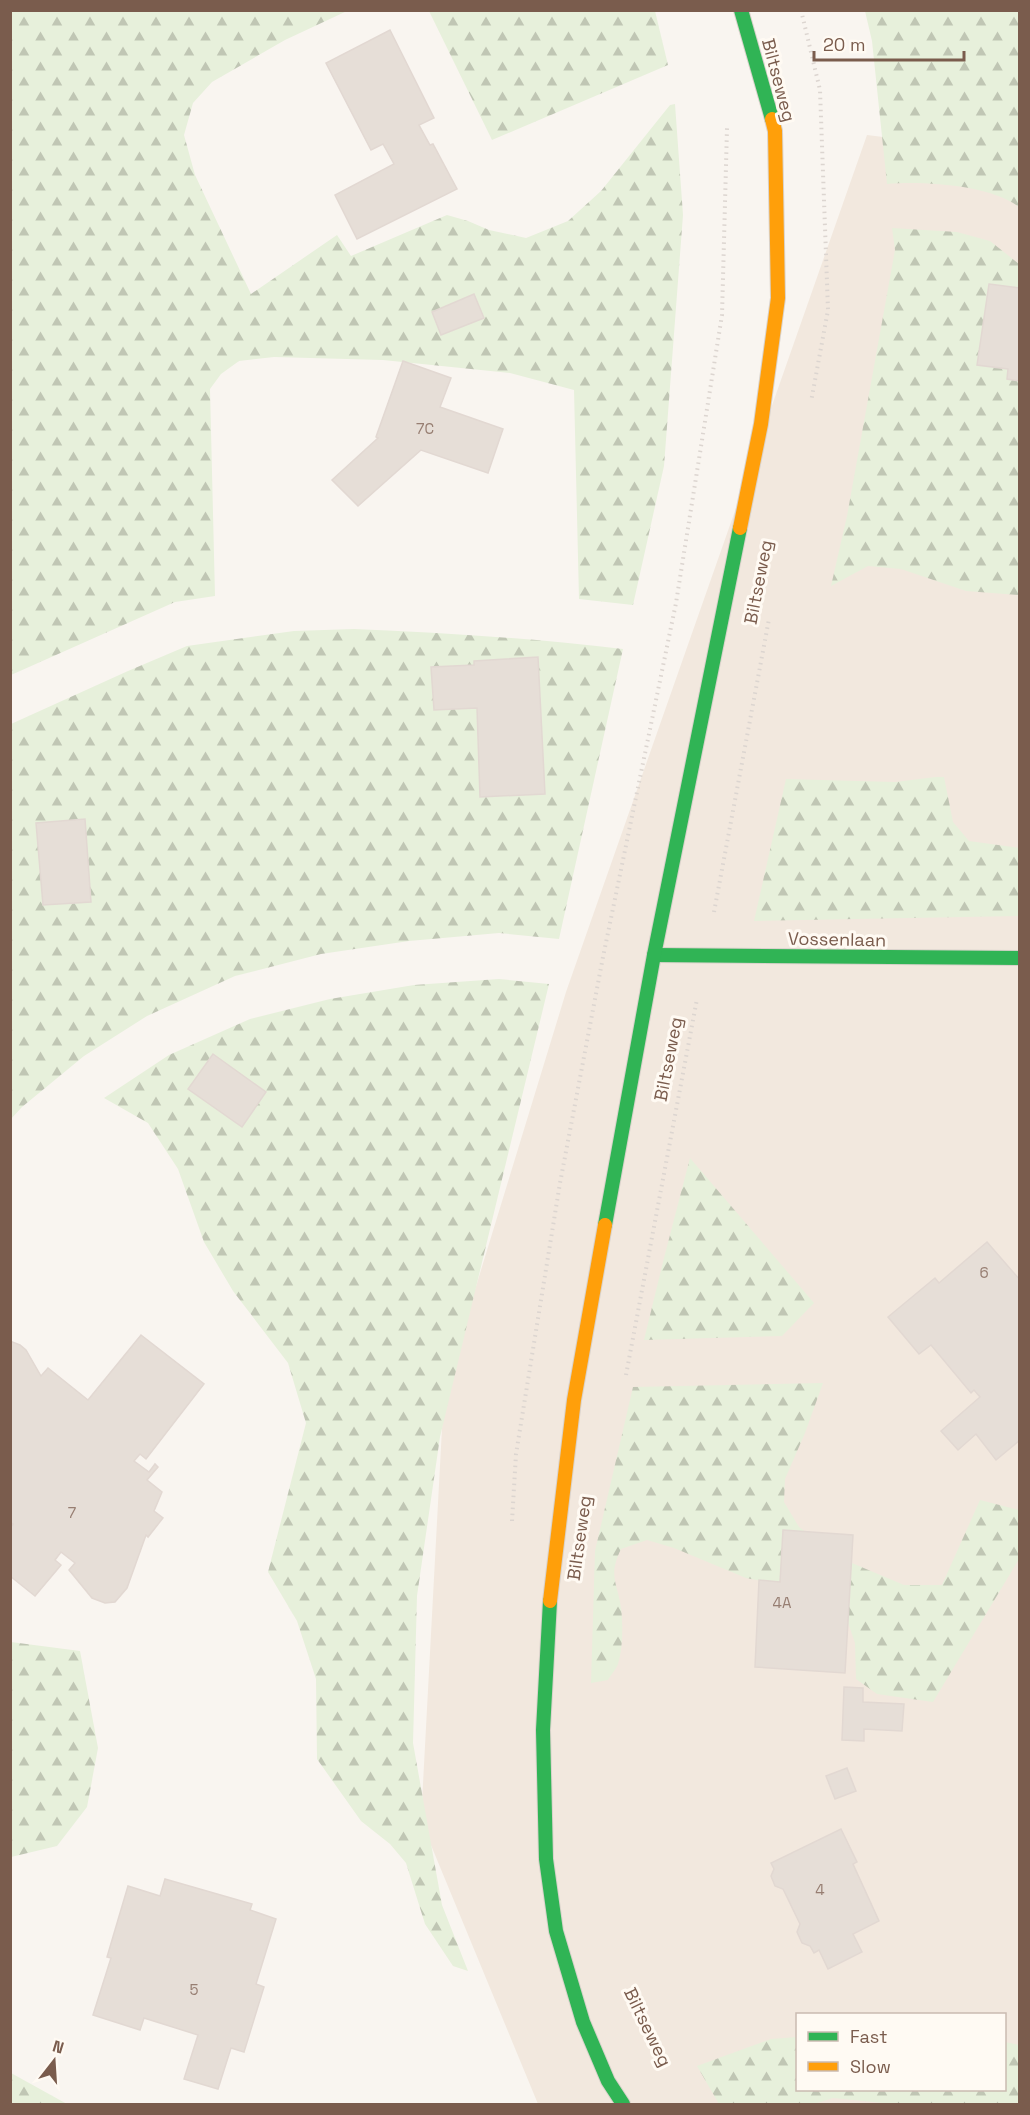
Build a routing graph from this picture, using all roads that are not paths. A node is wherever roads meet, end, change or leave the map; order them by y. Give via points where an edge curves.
1 (741, 10) edge
2 (654, 955) junction
3 (1020, 958) edge
4 (623, 2104) edge

1 - 2 street, Biltseweg via 775,131 778,298 761,424
2 - 3 street, Vossenlaan
2 - 4 street, Biltseweg via 574,1400 554,1557 543,1730 546,1859 556,1931 583,2022 608,2081

